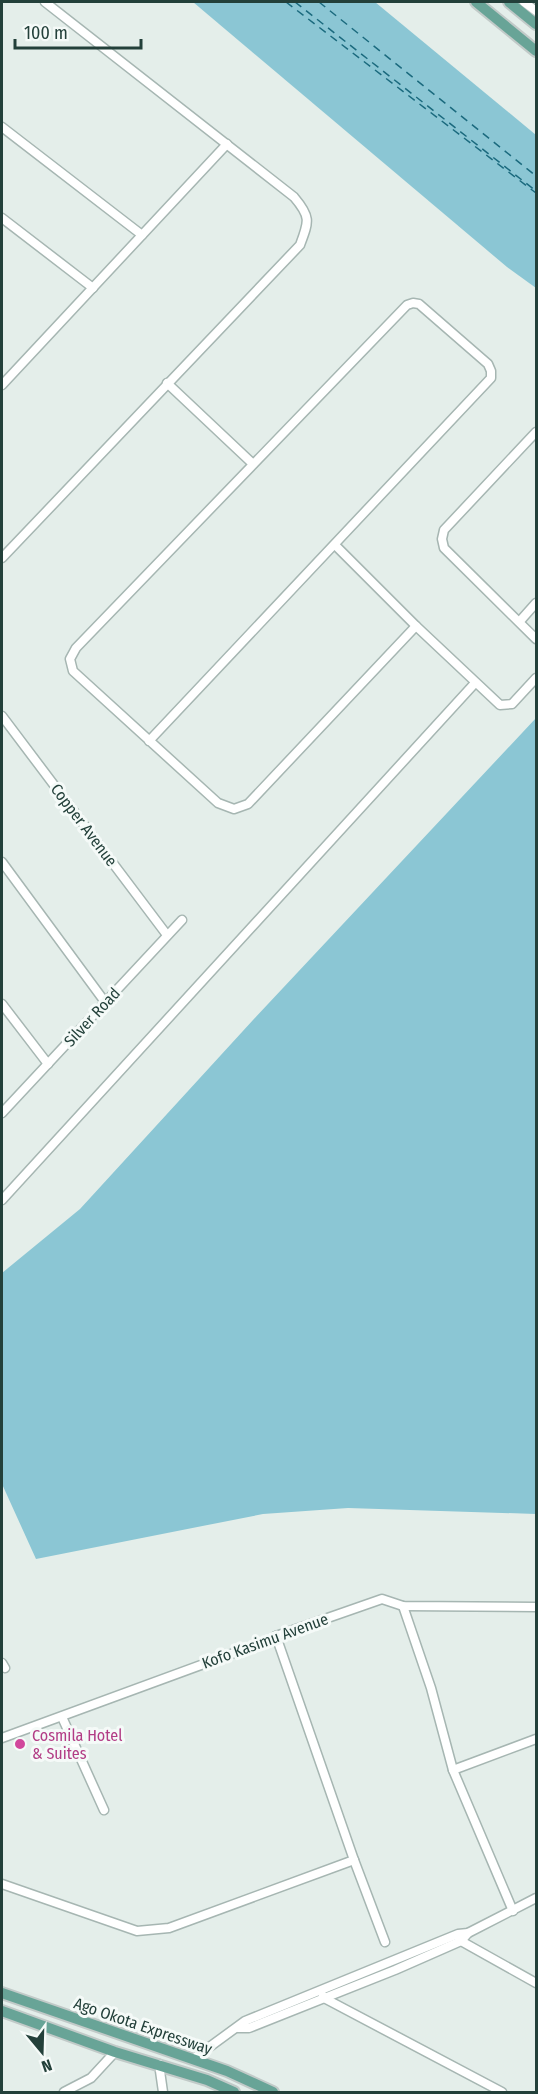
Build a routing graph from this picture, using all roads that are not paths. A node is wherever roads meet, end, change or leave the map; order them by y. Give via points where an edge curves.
1 (45, 2) edge
2 (476, 2) edge
3 (508, 2) edge
4 (525, 2) edge
5 (537, 11) edge
6 (537, 24) edge
7 (537, 51) edge
8 (2, 127) edge
9 (226, 144) junction
10 (2, 218) edge
11 (142, 235) junction
12 (93, 288) junction
13 (167, 383) junction
14 (2, 385) edge
15 (537, 432) edge
16 (253, 464) junction
17 (335, 544) junction
18 (2, 558) edge
19 (537, 603) edge
20 (520, 621) junction
21 (416, 626) junction
22 (537, 639) edge
23 (537, 678) edge
24 (475, 683) junction
25 (2, 716) edge
26 (149, 741) junction
27 (2, 862) edge
28 (182, 920) dead end
29 (167, 935) junction
30 (105, 1002) junction
31 (2, 1004) edge
32 (48, 1064) junction
33 (2, 1113) edge
34 (2, 1200) edge
35 (403, 1606) junction
36 (537, 1606) edge
37 (276, 1636) junction
38 (62, 1717) junction
39 (2, 1738) edge
40 (537, 1739) edge
41 (453, 1770) junction
42 (104, 1810) dead end
43 (354, 1860) junction
44 (2, 1884) edge
45 (537, 1898) edge
46 (513, 1911) junction
47 (460, 1937) junction
48 (385, 1942) dead end
49 (537, 1983) edge
50 (2, 1993) edge
51 (322, 1995) junction
52 (2, 2011) edge
53 (115, 2052) junction
54 (193, 2059) junction
55 (159, 2064) junction
56 (64, 2092) edge
57 (163, 2092) edge
58 (234, 2092) edge
59 (273, 2092) edge
60 (502, 2092) edge

1 - 9 street
2 - 7 main road
3 - 6 main road
4 - 5 street
8 - 11 street
9 - 11 street
9 - 13 street via 294,197 306,210 308,226 300,245
10 - 12 street
11 - 12 street
12 - 14 street
13 - 16 street
13 - 18 street
15 - 20 street via 444,530 442,539 444,548
16 - 17 street via 406,305 419,304 488,364 491,378
16 - 26 street via 76,648 70,659 73,671
17 - 21 street
17 - 26 street
19 - 20 street
20 - 22 street
21 - 24 street
21 - 26 street via 248,804 234,809 218,803
23 - 24 street via 512,704 500,705
24 - 34 street
25 - 29 street, Copper Avenue
27 - 30 street
28 - 29 street, Silver Road
29 - 30 street, Silver Road
30 - 32 street, Silver Road
31 - 32 street
32 - 33 street, Silver Road
35 - 36 street, Kofo Kasimu Avenue
35 - 37 street, Kofo Kasimu Avenue via 382,1599
35 - 41 street
37 - 38 street, Kofo Kasimu Avenue
37 - 43 street
38 - 39 street, Kofo Kasimu Avenue
38 - 42 street
40 - 41 street
41 - 46 street
43 - 44 street via 169,1928 136,1931
43 - 48 street
45 - 46 street
46 - 47 street
47 - 49 street
47 - 51 street
50 - 54 main road, Ago Okota Expressway
51 - 54 street via 249,2028 238,2028
51 - 60 street
52 - 53 main road, Ago Okota Expressway
53 - 55 main road, Ago Okota Expressway
53 - 56 street via 91,2078
54 - 59 main road, Ago Okota Expressway
55 - 57 street
55 - 58 main road, Ago Okota Expressway

